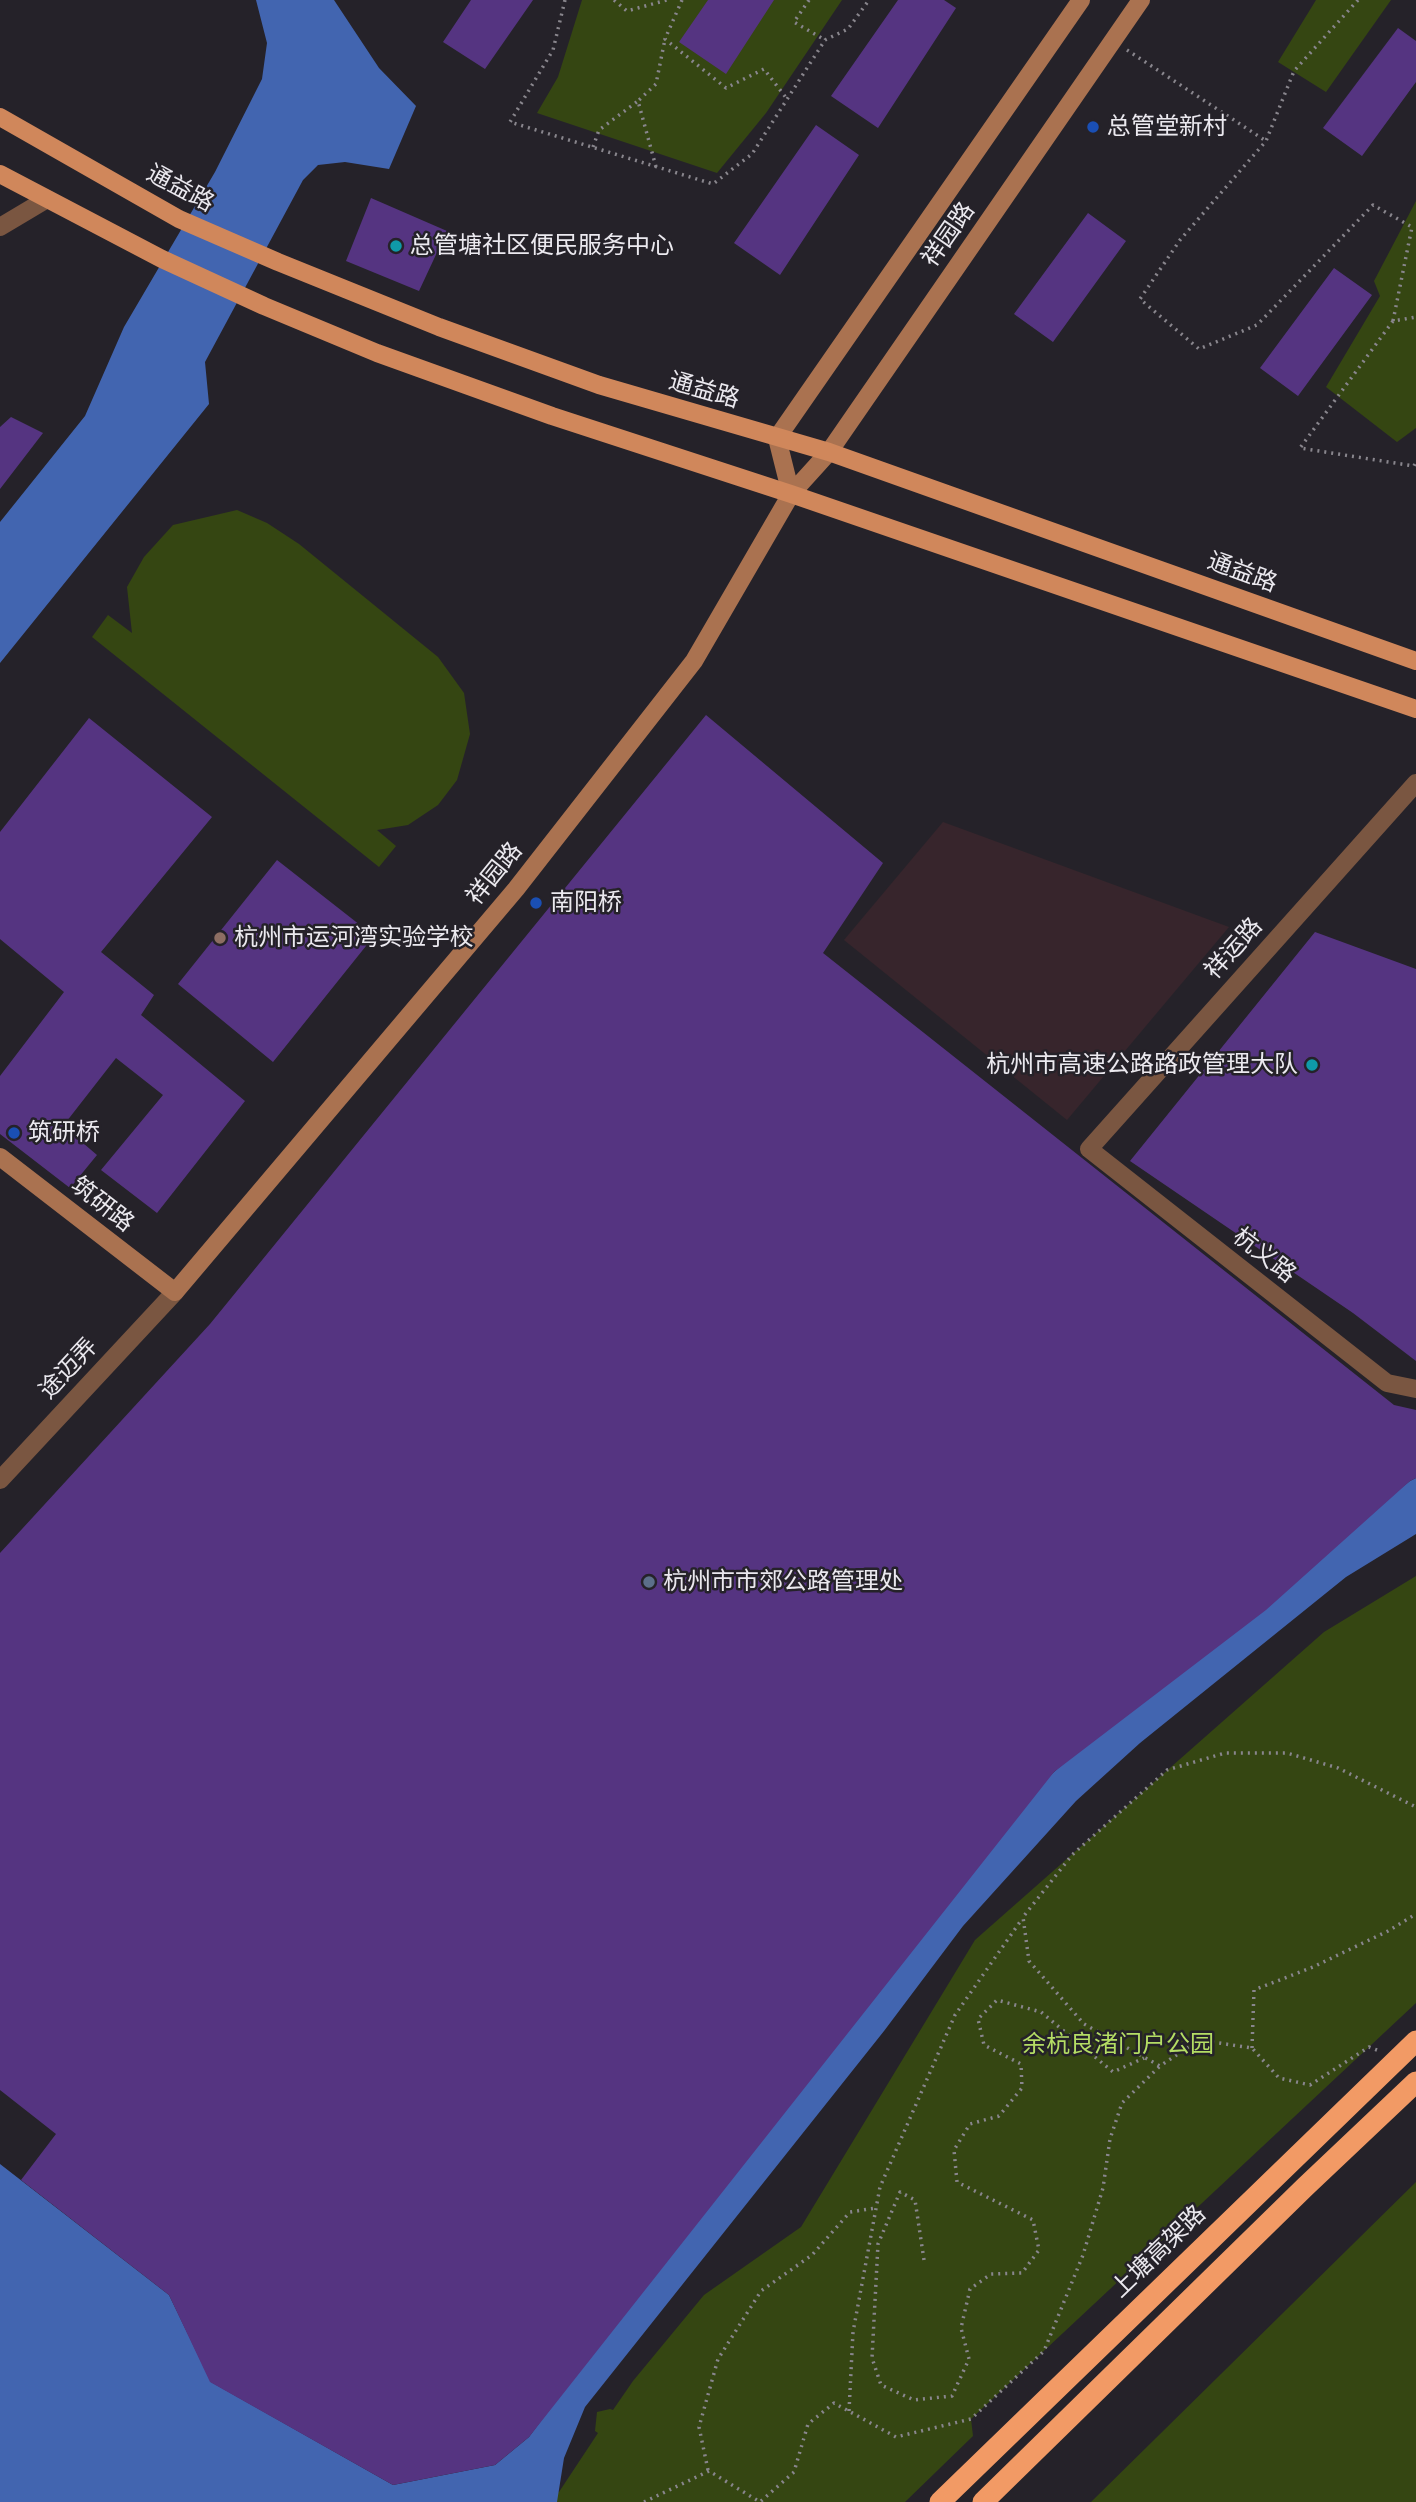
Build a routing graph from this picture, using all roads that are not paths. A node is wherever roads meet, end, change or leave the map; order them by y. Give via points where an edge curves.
1 (1081, 0) edge
2 (1141, 0) edge
3 (0, 117) edge
4 (0, 174) edge
5 (47, 199) junction
6 (0, 227) edge
7 (777, 438) junction
8 (829, 452) junction
9 (791, 494) junction
10 (1416, 661) edge
11 (1416, 709) edge
12 (1416, 783) edge
13 (1089, 1149) joint
14 (0, 1157) edge
15 (175, 1292) junction
16 (1416, 1390) edge
17 (0, 1480) edge
18 (1416, 2041) edge
19 (1416, 2082) edge
20 (940, 2502) edge
21 (983, 2502) edge

1 - 7 street, 祥园路
2 - 8 street, 祥园路
3 - 7 main road, 通益路 via 179,219 278,262 598,385
4 - 5 main road
5 - 6 street
5 - 9 main road via 162,259 377,353
7 - 8 main road, 通益路
7 - 9 street
8 - 9 street, 祥园路
8 - 10 main road, 通益路
9 - 11 main road
9 - 15 street, 祥园路 via 694,661 516,889
12 - 13 street, 祥运路
13 - 16 street, 杭义路 via 1387,1383
14 - 15 street, 筑研路
15 - 17 street, 途迈弄
18 - 20 highway, 上塘高架路
19 - 21 highway

